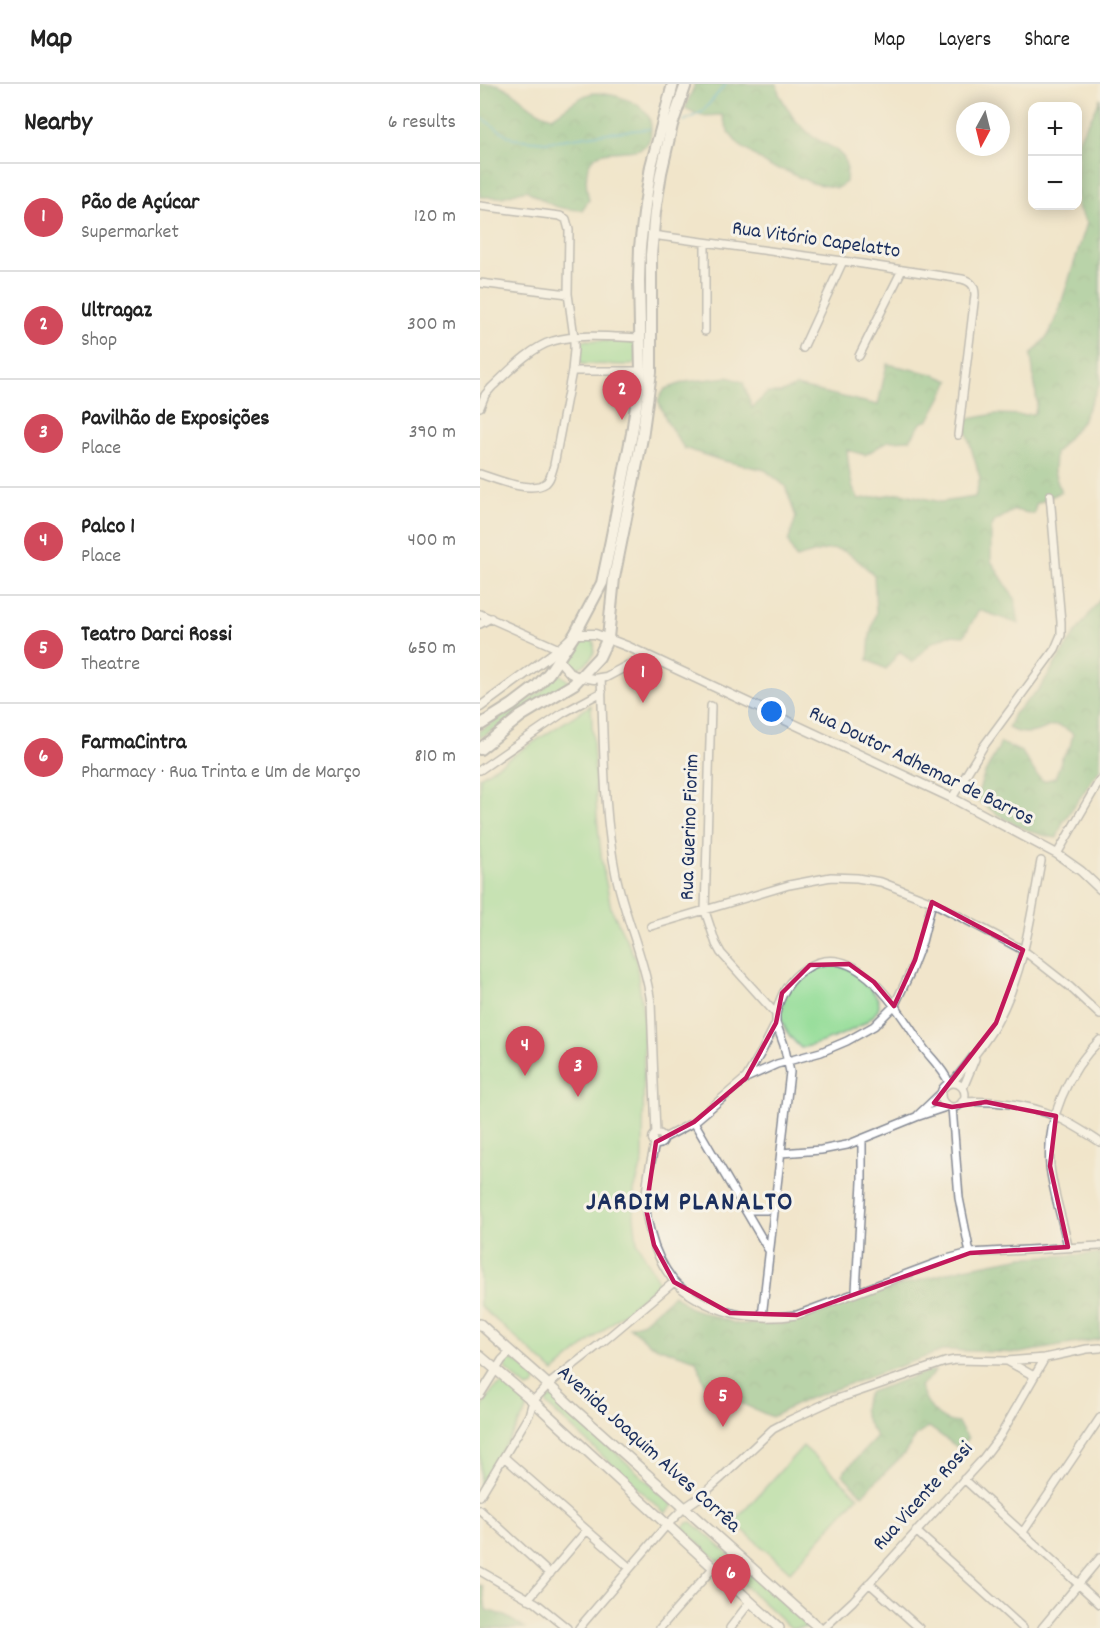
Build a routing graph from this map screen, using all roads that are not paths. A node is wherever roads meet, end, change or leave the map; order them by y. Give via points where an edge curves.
1 (673, 84) edge
2 (686, 84) edge
3 (480, 206) edge
4 (652, 235) junction
5 (705, 243) junction
6 (843, 261) junction
7 (902, 270) junction
8 (480, 283) edge
9 (568, 294) junction
10 (705, 331) dead end
11 (574, 337) junction
12 (641, 338) junction
13 (803, 348) dead end
14 (859, 356) dead end
15 (572, 371) junction
16 (642, 371) junction
17 (480, 407) edge
18 (958, 435) dead end
19 (480, 474) edge
20 (1050, 495) dead end
21 (480, 614) edge
22 (491, 618) junction
23 (480, 624) edge
24 (575, 634) junction
25 (608, 638) junction
26 (629, 647) junction
27 (558, 654) junction
28 (654, 659) junction
29 (629, 664) junction
30 (582, 677) junction
31 (601, 678) junction
32 (602, 692) junction
33 (711, 706) dead end
34 (480, 707) edge
35 (480, 725) edge
36 (480, 749) edge
37 (480, 770) edge
38 (1100, 780) edge
39 (952, 798) junction
40 (1057, 854) junction
41 (1041, 861) dead end
42 (1100, 889) edge
43 (932, 902) junction
44 (705, 911) junction
45 (651, 926) dead end
46 (1023, 950) junction
47 (894, 1006) junction
48 (776, 1014) junction
49 (1100, 1015) edge
50 (776, 1023) junction
51 (1100, 1040) edge
52 (979, 1048) junction
53 (788, 1060) junction
54 (746, 1078) junction
55 (951, 1083) junction
56 (963, 1088) junction
57 (940, 1094) junction
58 (963, 1102) junction
59 (950, 1106) junction
60 (1056, 1116) junction
61 (916, 1117) junction
62 (694, 1122) junction
63 (660, 1136) junction
64 (862, 1139) junction
65 (1100, 1142) edge
66 (781, 1153) junction
67 (774, 1206) junction
68 (746, 1210) junction
69 (1100, 1246) edge
70 (1068, 1247) junction
71 (769, 1250) junction
72 (970, 1253) junction
73 (674, 1281) junction
74 (856, 1292) junction
75 (762, 1317) junction
76 (480, 1324) edge
77 (1100, 1348) edge
78 (510, 1352) junction
79 (480, 1356) edge
80 (1045, 1358) junction
81 (1007, 1361) junction
82 (496, 1370) junction
83 (1034, 1376) junction
84 (549, 1384) junction
85 (480, 1395) edge
86 (533, 1401) junction
87 (1100, 1418) edge
88 (504, 1457) junction
89 (964, 1479) junction
90 (480, 1496) edge
91 (684, 1508) junction
92 (480, 1510) edge
93 (666, 1526) junction
94 (587, 1530) junction
95 (916, 1531) junction
96 (1023, 1532) junction
97 (1100, 1558) edge
98 (630, 1568) junction
99 (713, 1568) junction
100 (480, 1571) edge
101 (550, 1574) junction
102 (869, 1583) junction
103 (1078, 1585) junction
104 (528, 1599) junction
105 (750, 1602) junction
106 (1100, 1604) edge
107 (567, 1628) edge
108 (579, 1628) edge
109 (660, 1628) edge
110 (730, 1628) edge
111 (779, 1628) edge
112 (819, 1628) edge
113 (824, 1628) edge
114 (919, 1628) edge
115 (1023, 1628) edge
116 (1042, 1628) edge

1 - 12 main road via 645,205 640,247
2 - 4 main road via 661,173
3 - 9 street via 566,219
4 - 5 street, Rua Vitório Capelatto
4 - 25 main road via 651,372 614,578
5 - 6 street, Rua Vitório Capelatto
5 - 10 street
6 - 7 street, Rua Vitório Capelatto
6 - 13 street
7 - 14 street
7 - 18 street, Rua Vitório Capelatto via 962,279 973,286
8 - 9 street
9 - 11 street
11 - 12 street
11 - 15 street
11 - 17 street via 553,341 533,351 491,388
12 - 16 main road
15 - 16 street
15 - 19 street via 549,479 542,485 528,487
16 - 24 main road via 602,583
20 - 39 street via 1060,639 983,747
21 - 22 street
22 - 23 street
22 - 27 street
24 - 25 street, Rua Doutor Adhemar de Barros
24 - 27 main road
25 - 26 street, Rua Doutor Adhemar de Barros
25 - 30 main road via 599,657
26 - 28 street, Rua Doutor Adhemar de Barros
26 - 29 street
27 - 30 street via 570,673
27 - 34 street
27 - 35 main road via 537,686
28 - 29 street
28 - 39 street, Rua Doutor Adhemar de Barros
29 - 31 street
30 - 31 street
30 - 36 main road via 521,716
31 - 32 street
32 - 37 street via 563,713
32 - 63 street via 611,845 650,995
33 - 44 street, Rua Guerino Fiorim
38 - 40 street
39 - 40 street, Rua Doutor Adhemar de Barros
40 - 42 street, Rua Doutor Adhemar de Barros
41 - 46 street
43 - 44 street via 881,882 831,877 789,885
43 - 46 street
43 - 47 street via 922,942
44 - 45 street
44 - 48 street, Rua Guerino Fiorim via 721,953
46 - 49 street
46 - 52 street via 1006,1004
47 - 48 street via 861,970 841,962 820,962 810,965 786,987
47 - 53 street via 874,1026 848,1041
47 - 55 street
48 - 50 street
50 - 53 street
50 - 54 street
51 - 60 street via 1070,1080
52 - 55 street
52 - 56 street
53 - 54 street
53 - 66 street
54 - 62 street
55 - 56 street
55 - 57 street
56 - 58 street
57 - 59 street
57 - 61 street
58 - 59 street
58 - 60 street via 1018,1106
59 - 61 street
59 - 72 street via 959,1198
60 - 65 street
60 - 70 street via 1050,1166
61 - 64 street
62 - 63 street
62 - 68 street
63 - 73 street via 652,1140 655,1144 646,1209 654,1245
64 - 66 street via 821,1150
64 - 74 street
66 - 67 street
67 - 68 street
67 - 71 street
68 - 71 street
69 - 70 street
70 - 72 street
71 - 75 street
72 - 74 street
73 - 75 street via 715,1308
73 - 84 street
74 - 75 street via 797,1315
76 - 78 main road, Avenida Joaquim Alves Corrêa
77 - 80 street
78 - 82 street
78 - 84 main road, Avenida Joaquim Alves Corrêa
79 - 82 main road, Avenida Joaquim Alves Corrêa
80 - 81 street
80 - 83 street, Rua Vicente Rossi
81 - 83 street
81 - 91 street via 945,1362 807,1411 773,1429
82 - 85 street
82 - 86 main road, Avenida Joaquim Alves Corrêa
83 - 89 street, Rua Vicente Rossi via 1000,1436
84 - 86 street
84 - 91 main road, Avenida Joaquim Alves Corrêa
86 - 88 street
86 - 93 main road, Avenida Joaquim Alves Corrêa
87 - 96 street
88 - 90 street
88 - 94 street
89 - 95 street, Rua Vicente Rossi
89 - 96 street
91 - 93 street
91 - 112 main road, Avenida Joaquim Alves Corrêa
92 - 101 street
93 - 98 street
93 - 99 main road, Avenida Joaquim Alves Corrêa
94 - 98 street
94 - 101 street
95 - 102 street, Rua Vicente Rossi
95 - 115 street
96 - 103 street
97 - 103 street
98 - 108 street
99 - 105 main road, Avenida Joaquim Alves Corrêa
99 - 109 street
100 - 104 street
101 - 104 street
102 - 113 street, Rua Vicente Rossi
102 - 114 street
103 - 106 street
103 - 116 street
104 - 107 street
105 - 110 street
105 - 111 main road, Avenida Joaquim Alves Corrêa

